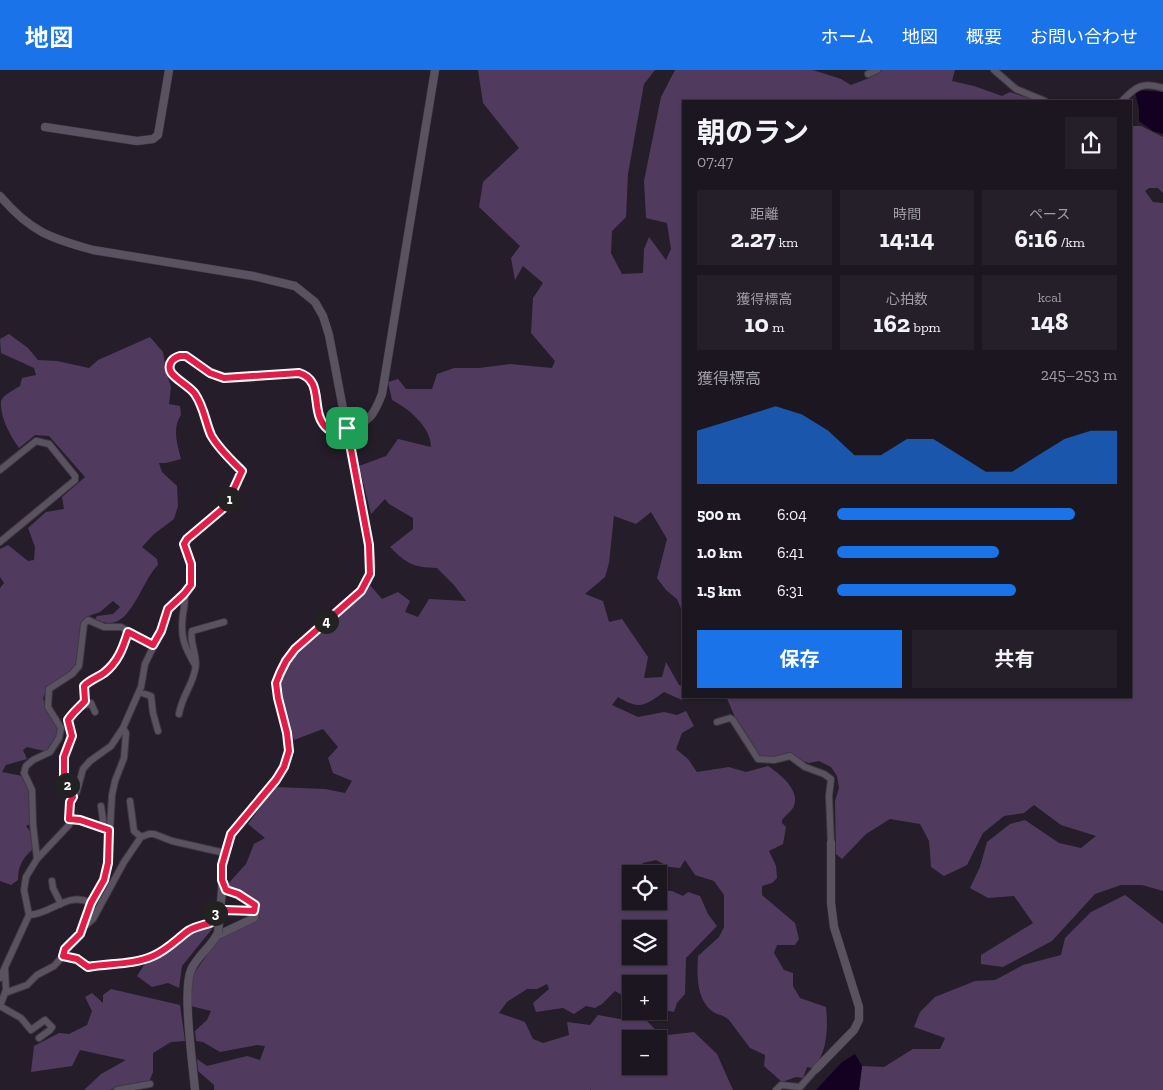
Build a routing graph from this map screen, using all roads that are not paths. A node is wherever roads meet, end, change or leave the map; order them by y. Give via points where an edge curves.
1 (169, 70) edge
2 (435, 70) edge
3 (877, 70) edge
4 (994, 70) edge
5 (868, 74) dead end
6 (1163, 88) edge
7 (1043, 100) edge
8 (1123, 100) edge
9 (45, 127) dead end
10 (0, 196) edge
11 (347, 428) junction
12 (0, 470) edge
13 (1, 539) edge
14 (184, 594) junction
15 (224, 622) dead end
16 (128, 632) junction
17 (153, 645) junction
18 (196, 666) junction
19 (139, 692) junction
20 (80, 707) junction
21 (95, 712) dead end
22 (179, 714) dead end
23 (717, 722) dead end
24 (123, 728) junction
25 (158, 731) dead end
26 (73, 797) junction
27 (130, 801) dead end
28 (101, 806) dead end
29 (69, 819) junction
30 (107, 829) junction
31 (141, 837) junction
32 (831, 843) joint
33 (225, 853) junction
34 (37, 858) junction
35 (222, 880) junction
36 (52, 881) dead end
37 (91, 903) junction
38 (61, 904) junction
39 (254, 911) junction
40 (28, 915) junction
41 (84, 927) junction
42 (217, 935) junction
43 (63, 956) junction
44 (5, 968) junction
45 (0, 978) edge
46 (5, 993) junction
47 (0, 1006) edge
48 (39, 1038) dead end
49 (816, 1069) joint
50 (150, 1084) dead end
51 (117, 1090) edge
52 (195, 1090) edge
53 (776, 1090) edge

1 - 9 street via 158,136 153,139 137,141
2 - 11 street via 382,394 376,410 367,421
3 - 5 street
4 - 7 street via 1016,89
6 - 8 street via 1154,85 1137,87
10 - 11 street via 31,226 46,236 67,243 295,286 316,302 323,316 335,356
11 - 14 street via 328,429 324,425 312,381 307,375 224,378 210,373 186,356 174,358 170,369 172,375 192,389 202,406 210,433 242,471 226,506 184,544 191,564 191,585
11 - 33 street via 369,545 370,574 361,591 295,649 286,661 276,683 289,751 284,767 231,834
12 - 13 street via 36,441 49,444 75,476 75,480
14 - 17 street via 168,609
14 - 18 street via 183,642
15 - 18 street via 192,631 190,639
16 - 17 street
16 - 20 street via 116,661 84,686 85,701
16 - 34 street via 121,627 104,626 88,620 84,624 79,666 49,689 48,707 61,728 59,738 50,752 33,760 24,773 32,790
17 - 19 street
18 - 22 street
19 - 24 street
19 - 25 street via 151,696
20 - 21 street via 91,704
20 - 26 street via 68,720 72,736 64,757 64,776
23 - 32 street via 733,720 758,759 790,756 831,779
24 - 26 street via 111,746 84,769
24 - 30 street via 126,732 124,758 115,781
26 - 29 street
27 - 31 street via 134,831
28 - 30 street
29 - 30 street
29 - 34 street via 69,825
30 - 37 street via 108,863 104,880
31 - 33 street via 154,834
31 - 41 street via 94,919
32 - 49 street via 834,927 859,1007 859,1020 847,1038
33 - 35 street
34 - 40 street via 24,883
35 - 39 street via 226,890 255,905
35 - 42 street, bridge
36 - 38 street
37 - 38 street via 73,899
37 - 41 street
38 - 40 street via 36,915
39 - 42 street via 254,918
39 - 43 street via 215,913 210,923 189,930 152,957 88,967 77,959
40 - 44 street
41 - 43 street
42 - 52 street via 194,965 188,980
43 - 46 street via 27,985
44 - 45 street
44 - 46 street
46 - 47 street
47 - 48 street via 21,1018 31,1030 45,1020 52,1027
49 - 53 street via 800,1087 780,1085
50 - 51 street

